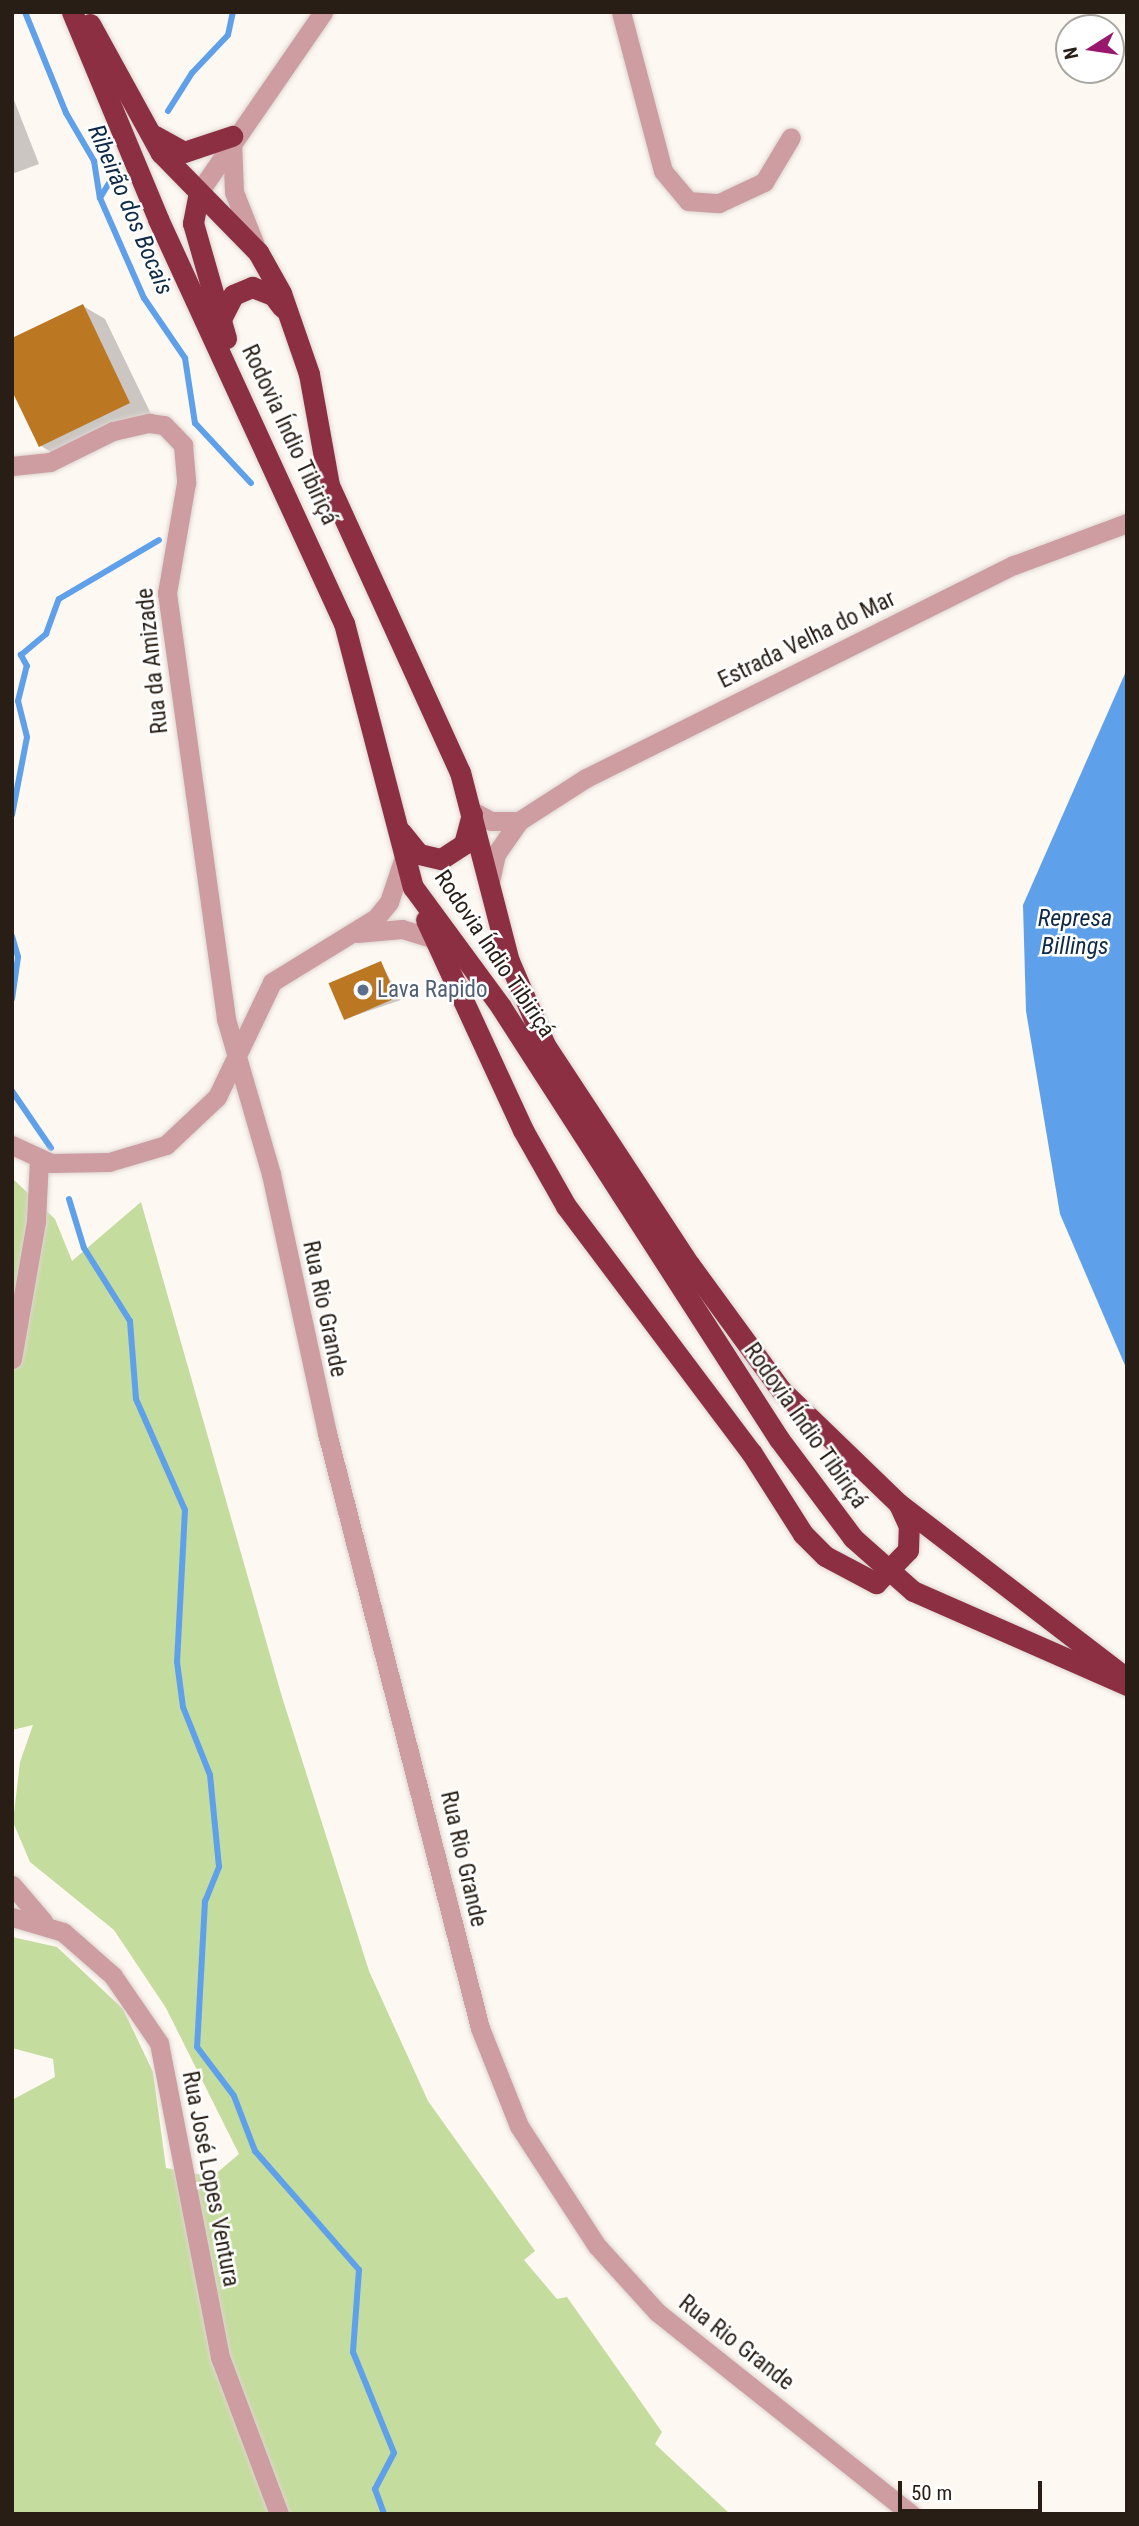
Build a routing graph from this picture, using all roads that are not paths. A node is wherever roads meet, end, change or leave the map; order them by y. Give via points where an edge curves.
1 (72, 12) edge
2 (84, 12) edge
3 (323, 12) edge
4 (621, 12) edge
5 (142, 127) junction
6 (232, 136) junction
7 (791, 137) dead end
8 (199, 192) junction
9 (258, 253) junction
10 (220, 319) junction
11 (293, 323) junction
12 (243, 399) junction
13 (12, 466) edge
14 (1127, 523) edge
15 (472, 811) junction
16 (519, 821) junction
17 (395, 825) junction
18 (404, 858) junction
19 (490, 882) junction
20 (413, 887) junction
21 (356, 934) junction
22 (434, 939) junction
23 (237, 1058) junction
24 (12, 1145) edge
25 (39, 1160) junction
26 (12, 1359) edge
27 (898, 1503) junction
28 (886, 1572) junction
29 (1127, 1679) edge
30 (1127, 1685) edge
31 (12, 1885) edge
32 (12, 1917) edge
33 (43, 1921) junction
34 (279, 2514) edge
35 (911, 2514) edge

1 - 12 highway, Rodovia Índio Tibiriçá via 158,219
2 - 5 highway, Rodovia Índio Tibiriçá
3 - 6 street
4 - 7 street via 663,171 688,201 719,203 764,182
5 - 6 highway via 184,152
5 - 8 highway, Rodovia Índio Tibiriçá
6 - 8 street
6 - 9 street via 234,192
8 - 9 highway, Rodovia Índio Tibiriçá
8 - 10 highway via 193,223
9 - 11 highway, Rodovia Índio Tibiriçá
10 - 11 highway via 233,295 253,287 273,295
10 - 12 highway
11 - 15 highway, Rodovia Índio Tibiriçá via 329,485
12 - 17 highway, Rodovia Índio Tibiriçá via 344,623
13 - 23 street, Rua da Amizade via 50,462 113,431 149,423 164,425 183,446 186,483 167,593 216,967
14 - 16 street, Estrada Velha do Mar via 1014,565 586,778
15 - 16 street via 491,821
15 - 17 highway via 464,844 441,859 419,854
15 - 19 highway, Rodovia Índio Tibiriçá
16 - 19 street via 496,854
17 - 18 highway, Rodovia Índio Tibiriçá
18 - 20 highway, Rodovia Índio Tibiriçá
18 - 21 street via 389,902
19 - 27 highway, Rodovia Índio Tibiriçá via 526,1004 641,1194 781,1390
20 - 22 highway
20 - 28 highway, Rodovia Índio Tibiriçá via 501,1007 787,1451 825,1506
21 - 22 street via 401,929
21 - 23 street via 272,982
22 - 28 highway via 523,1130 596,1252 712,1399 803,1534 861,1577 876,1583
23 - 25 street via 217,1097 166,1145 109,1162
23 - 35 street, Rua Rio Grande via 271,1174 327,1433 480,2028 519,2126 597,2245 657,2312
24 - 25 street
25 - 26 street via 36,1221
27 - 28 highway via 910,1539
27 - 29 highway, Rodovia Índio Tibiriçá
28 - 30 highway, Rodovia Índio Tibiriçá via 913,1591
31 - 33 street, Rua José Lopes Ventura
32 - 33 street
33 - 34 street, Rua José Lopes Ventura via 113,1976 159,2043 219,2357

